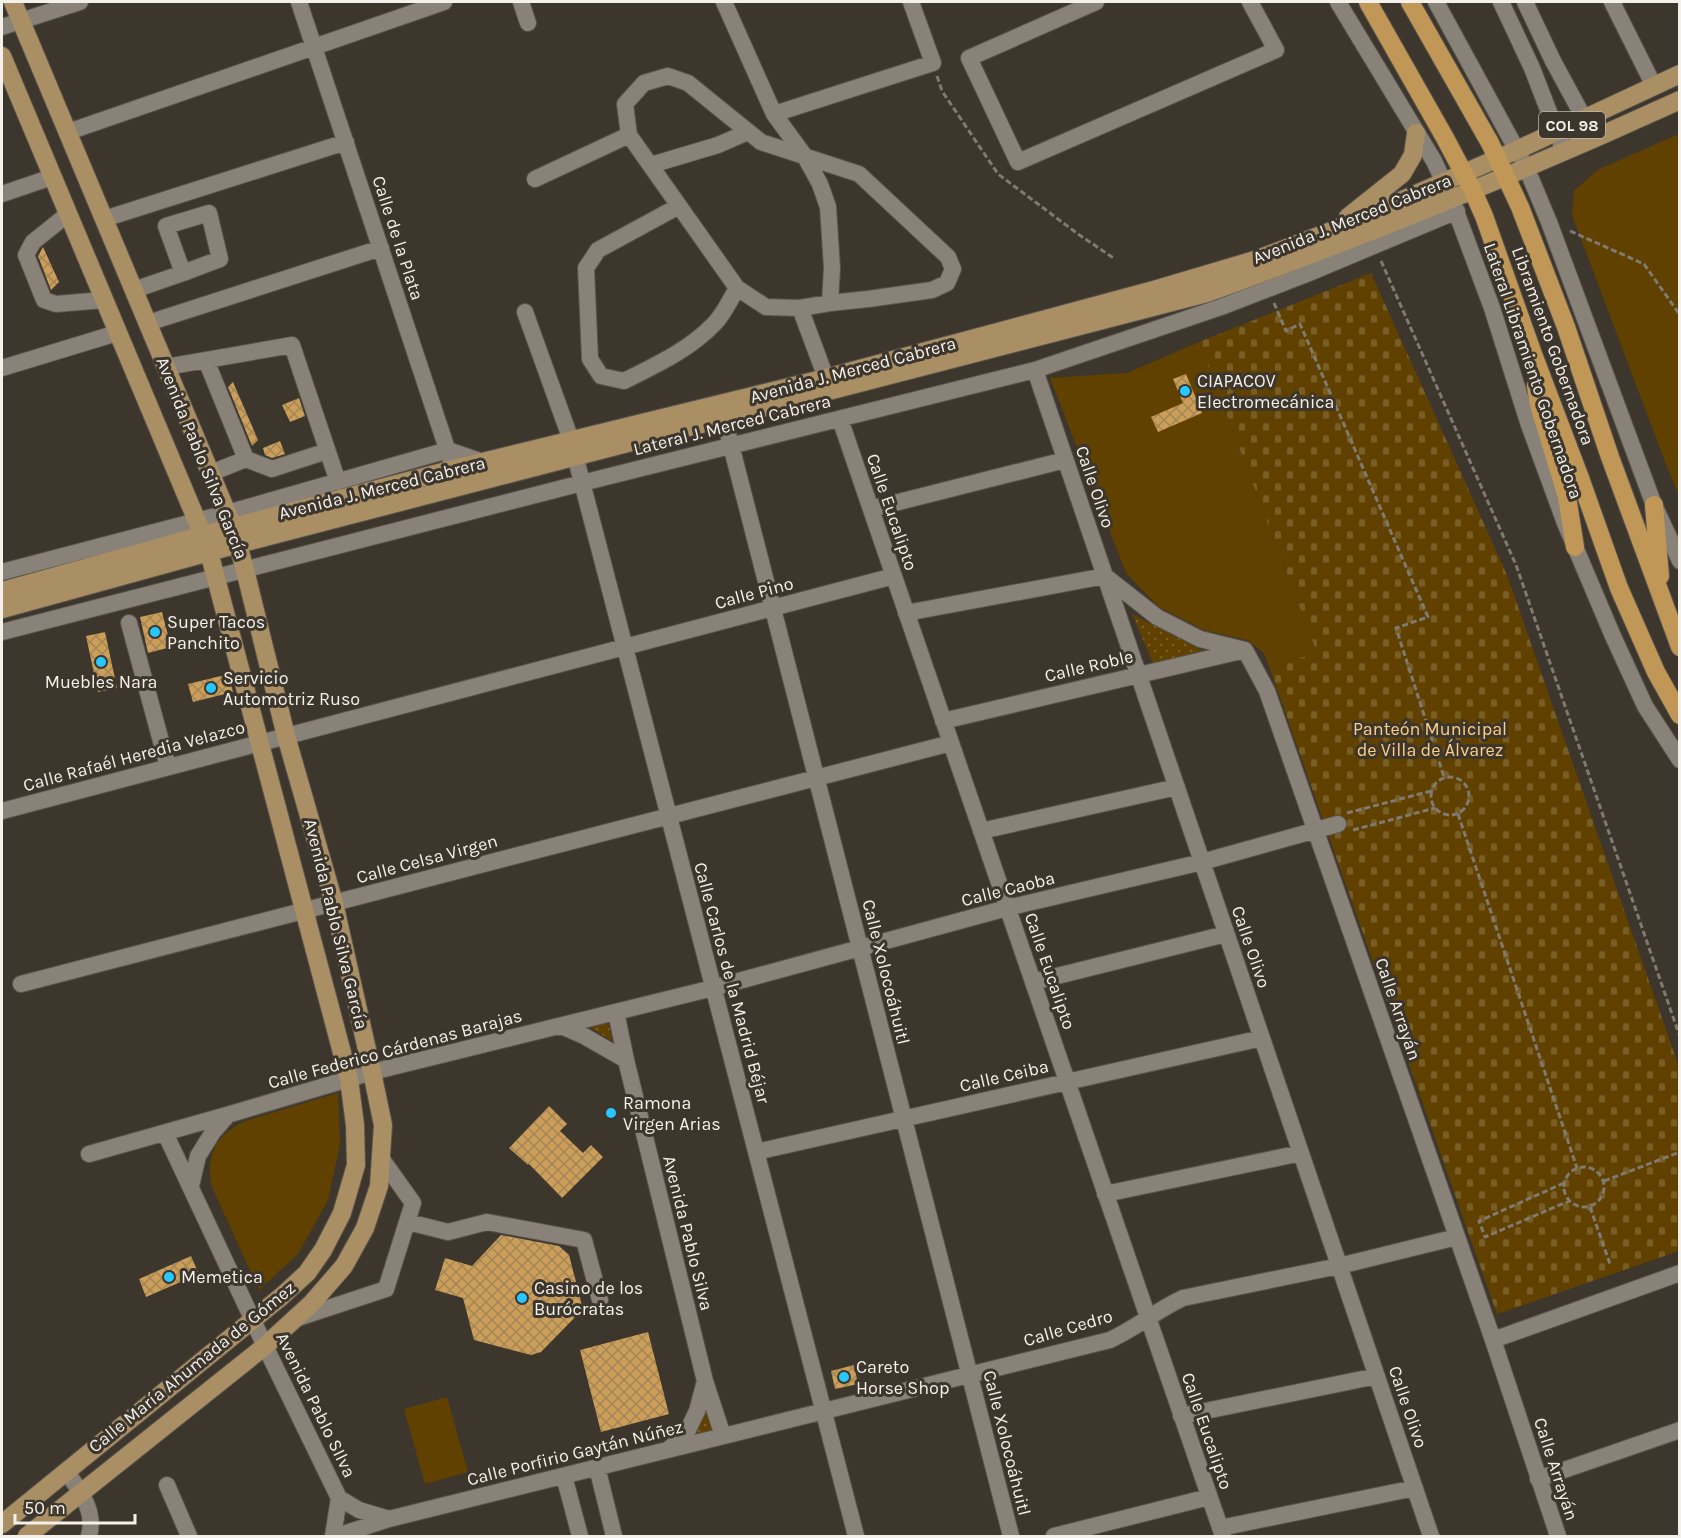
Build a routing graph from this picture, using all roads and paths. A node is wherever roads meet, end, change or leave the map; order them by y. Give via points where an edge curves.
1 (13, 2) edge
2 (80, 2) edge
3 (299, 2) edge
4 (444, 2) edge
5 (521, 2) edge
6 (724, 2) edge
7 (911, 2) edge
8 (1096, 2) edge
9 (1250, 2) edge
10 (1338, 2) edge
11 (1368, 2) edge
12 (1410, 2) edge
13 (1436, 2) edge
14 (1501, 2) edge
15 (1525, 2) edge
16 (1612, 2) edge
17 (21, 21) junction
18 (528, 23) dead end
19 (2, 27) edge
20 (314, 46) junction
21 (2, 56) edge
22 (1680, 74) edge
23 (1654, 86) junction
24 (1680, 100) edge
25 (774, 114) junction
26 (1584, 119) junction
27 (68, 132) junction
28 (748, 132) junction
29 (1556, 132) junction
30 (1416, 133) junction
31 (628, 135) junction
32 (1593, 140) junction
33 (346, 142) junction
34 (1517, 150) junction
35 (1564, 151) junction
36 (804, 155) junction
37 (1498, 158) junction
38 (651, 165) junction
39 (1526, 167) junction
40 (1505, 176) junction
41 (52, 177) junction
42 (535, 179) dead end
43 (1468, 181) junction
44 (2, 194) edge
45 (1451, 197) junction
46 (679, 206) junction
47 (68, 213) junction
48 (104, 219) junction
49 (1549, 222) junction
50 (1329, 232) junction
51 (1366, 233) junction
52 (1403, 233) junction
53 (1345, 242) junction
54 (381, 248) junction
55 (1379, 256) dead end
56 (183, 273) dead end
57 (1309, 273) junction
58 (737, 288) junction
59 (134, 290) junction
60 (1272, 299) dead end
61 (104, 300) junction
62 (830, 303) junction
63 (800, 308) junction
64 (525, 312) dead end
65 (1680, 315) edge
66 (148, 323) junction
67 (117, 333) junction
68 (1533, 354) junction
69 (206, 360) junction
70 (166, 367) junction
71 (2, 368) edge
72 (1035, 370) junction
73 (826, 378) junction
74 (724, 418) junction
75 (840, 419) junction
76 (731, 445) junction
77 (573, 448) junction
78 (448, 450) junction
79 (327, 451) junction
80 (246, 459) junction
81 (1065, 460) junction
82 (483, 462) junction
83 (454, 469) junction
84 (211, 473) junction
85 (338, 482) junction
86 (582, 483) junction
87 (460, 487) junction
88 (1654, 505) junction
89 (871, 509) junction
90 (233, 528) junction
91 (203, 537) junction
92 (1575, 547) junction
93 (1680, 561) edge
94 (245, 570) junction
95 (2, 572) edge
96 (894, 576) junction
97 (1105, 576) junction
98 (216, 577) junction
99 (2, 591) edge
100 (1662, 601) junction
101 (772, 608) junction
102 (2, 609) edge
103 (906, 613) junction
104 (129, 623) dead end
105 (2, 632) edge
106 (624, 647) junction
107 (1680, 647) edge
108 (1245, 650) junction
109 (1138, 675) junction
110 (1680, 715) edge
111 (943, 721) junction
112 (286, 736) junction
113 (260, 742) junction
114 (951, 743) junction
115 (1680, 760) edge
116 (168, 767) junction
117 (1444, 777) junction
118 (816, 778) junction
119 (1176, 787) junction
120 (1431, 791) junction
121 (1435, 808) junction
122 (2, 811) edge
123 (1458, 814) junction
124 (668, 816) junction
125 (1338, 824) junction
126 (981, 831) junction
127 (1315, 831) junction
128 (1202, 862) junction
129 (334, 903) junction
130 (1007, 908) junction
131 (305, 911) junction
132 (1226, 934) junction
133 (860, 949) junction
134 (1032, 982) junction
135 (21, 984) dead end
136 (713, 988) junction
137 (616, 1012) junction
138 (561, 1026) junction
139 (1680, 1037) edge
140 (1262, 1038) junction
141 (626, 1060) junction
142 (372, 1072) junction
143 (349, 1078) junction
144 (1067, 1082) junction
145 (227, 1115) junction
146 (904, 1119) junction
147 (165, 1133) junction
148 (756, 1152) junction
149 (1680, 1152) edge
150 (89, 1154) dead end
151 (1301, 1154) junction
152 (381, 1158) junction
153 (1577, 1168) junction
154 (1604, 1181) junction
155 (1564, 1183) junction
156 (191, 1186) junction
157 (1105, 1194) junction
158 (1569, 1202) junction
159 (1590, 1206) junction
160 (408, 1222) junction
161 (1457, 1237) junction
162 (1610, 1264) dead end
163 (1339, 1266) junction
164 (1680, 1273) edge
165 (600, 1300) dead end
166 (1147, 1317) junction
167 (294, 1319) junction
168 (253, 1320) junction
169 (1493, 1340) junction
170 (265, 1346) junction
171 (969, 1375) junction
172 (1377, 1376) junction
173 (705, 1381) junction
174 (823, 1411) junction
175 (1181, 1416) junction
176 (1680, 1430) edge
177 (723, 1436) junction
178 (669, 1449) junction
179 (597, 1467) junction
180 (66, 1471) junction
181 (564, 1476) junction
182 (1538, 1479) junction
183 (167, 1485) dead end
184 (1415, 1488) junction
185 (81, 1493) junction
186 (1209, 1497) junction
187 (339, 1498) junction
188 (389, 1519) junction
189 (2, 1524) edge
190 (1221, 1532) edge
191 (27, 1536) edge
192 (89, 1536) edge
193 (189, 1536) edge
194 (333, 1536) edge
195 (337, 1536) edge
196 (580, 1536) edge
197 (615, 1536) edge
198 (856, 1536) edge
199 (1011, 1536) edge
200 (1054, 1536) edge
201 (1431, 1536) edge
202 (1558, 1536) edge

1 - 17 main road, Avenida Pablo Silva García
2 - 17 street
3 - 20 street, Calle de la Plata
4 - 20 street
5 - 18 street
6 - 25 street
7 - 25 street via 933,63
8 - 9 street via 969,58 1018,162 1276,50
10 - 30 street, Lateral Libramiento Gobernadora
11 - 43 highway, Libramiento Gobernadora
12 - 37 highway, Libramiento Gobernadora
13 - 34 street
14 - 29 street
15 - 26 street
16 - 23 street
17 - 19 street
17 - 27 main road, Avenida Pablo Silva García
20 - 27 street
20 - 33 street, Calle de la Plata
21 - 41 main road, Avenida Pablo Silva García
22 - 23 main road, Avenida J. Merced Cabrera / COL 98
23 - 26 main road, Avenida J. Merced Cabrera / COL 98
24 - 32 main road, COL 98
25 - 36 street
26 - 29 main road, Avenida J. Merced Cabrera / COL 98
26 - 32 street
27 - 48 main road, Avenida Pablo Silva García
28 - 31 street via 688,83 668,76 644,83 625,104
28 - 36 street via 761,142
28 - 38 street
29 - 34 main road, Avenida J. Merced Cabrera / COL 98
29 - 35 street
30 - 45 street, Lateral Libramiento Gobernadora
30 - 50 main road via 1413,155 1402,174
31 - 38 street
31 - 42 street
32 - 35 main road, COL 98
33 - 48 street
33 - 54 street, Calle de la Plata
34 - 37 main road, Avenida J. Merced Cabrera / COL 98
34 - 39 street
35 - 39 main road, COL 98
36 - 62 street via 828,207
36 - 62 street via 859,174 948,257 953,269 947,283 932,290
37 - 40 highway, Libramiento Gobernadora
37 - 43 main road, Avenida J. Merced Cabrera / COL 98
38 - 46 street
39 - 40 main road, COL 98
39 - 49 street
40 - 43 main road, COL 98
40 - 100 highway, Libramiento Gobernadora via 1566,327
41 - 44 street
41 - 47 main road, Avenida Pablo Silva García
43 - 45 main road, Avenida J. Merced Cabrera
43 - 68 highway, Libramiento Gobernadora
45 - 50 main road, Avenida J. Merced Cabrera
45 - 51 main road, Avenida J. Merced Cabrera
45 - 52 street, Lateral J. Merced Cabrera
45 - 92 street, Lateral Libramiento Gobernadora
46 - 58 street
46 - 58 street via 598,250 586,268 590,359 601,376 624,381 668,359 716,322
47 - 61 main road, Avenida Pablo Silva García
47 - 61 street via 33,242 26,255 44,300 56,304
48 - 59 main road, Avenida Pablo Silva García
49 - 65 path via 1644,264
49 - 88 street
50 - 73 main road, Avenida J. Merced Cabrera via 1255,260 1154,290
51 - 52 street
51 - 53 main road, Avenida J. Merced Cabrera
52 - 57 street, Lateral J. Merced Cabrera
53 - 57 street
53 - 74 main road, Avenida J. Merced Cabrera via 1207,293
54 - 66 street
54 - 78 street, Calle de la Plata
55 - 139 path via 1516,565
56 - 59 street
57 - 72 street, Lateral J. Merced Cabrera
58 - 63 street via 766,307
59 - 66 main road, Avenida Pablo Silva García
60 - 117 path via 1286,331 1300,324 1428,617 1396,628
61 - 67 main road, Avenida Pablo Silva García
62 - 63 street
63 - 73 street
64 - 77 street, Calle Carlos de la Madrid Béjar
66 - 70 main road, Avenida Pablo Silva García
67 - 71 street
67 - 91 main road, Avenida Pablo Silva García
68 - 92 highway via 1539,405 1567,497
68 - 110 highway, Libramiento Gobernadora via 1619,588 1656,672
69 - 70 street
69 - 79 street via 292,345
69 - 80 street
70 - 84 main road, Avenida Pablo Silva García
72 - 75 street, Lateral J. Merced Cabrera
72 - 81 street, Calle Olivo
73 - 77 main road, Avenida J. Merced Cabrera
74 - 76 street, Calle Xolocoáhuitl
74 - 77 main road, Avenida J. Merced Cabrera
75 - 76 street, Lateral J. Merced Cabrera
75 - 89 street, Calle Eucalipto
76 - 86 street, Lateral J. Merced Cabrera
76 - 101 street, Calle Xolocoáhuitl
77 - 82 main road, Avenida J. Merced Cabrera
77 - 86 street, Calle Carlos de la Madrid Béjar
77 - 87 main road, Avenida J. Merced Cabrera
78 - 82 street
78 - 83 street, Calle de la Plata
78 - 85 street
79 - 80 street via 272,470
79 - 85 street
80 - 84 street
81 - 89 street
81 - 97 street, Calle Olivo
82 - 83 main road, Avenida J. Merced Cabrera
83 - 87 street, Calle de la Plata
83 - 90 main road, Avenida J. Merced Cabrera
84 - 90 main road, Avenida Pablo Silva García
85 - 90 street
86 - 94 street, Lateral J. Merced Cabrera
86 - 106 street, Calle Carlos de la Madrid Béjar
87 - 90 main road, Avenida J. Merced Cabrera
88 - 93 street
88 - 100 highway
89 - 96 street, Calle Eucalipto
90 - 91 main road, Avenida J. Merced Cabrera
90 - 91 street
90 - 94 main road, Avenida Pablo Silva García
91 - 95 street
91 - 98 main road, Avenida Pablo Silva García
91 - 99 main road, Avenida J. Merced Cabrera
91 - 102 main road, Avenida J. Merced Cabrera
92 - 115 street, Lateral Libramiento Gobernadora via 1645,706
94 - 98 street, Lateral J. Merced Cabrera
94 - 112 main road, Avenida Pablo Silva García
96 - 101 street, Calle Pino
96 - 103 street, Calle Eucalipto
97 - 103 street
97 - 108 street via 1157,617 1200,639
97 - 109 street, Calle Olivo
98 - 105 street, Lateral J. Merced Cabrera
98 - 113 main road, Avenida Pablo Silva García
100 - 107 highway, Libramiento Gobernadora
101 - 106 street, Calle Pino
101 - 118 street, Calle Xolocoáhuitl
103 - 111 street, Calle Eucalipto
104 - 116 street
106 - 112 street, Calle Rafaél Heredia Velazco
106 - 124 street, Calle Carlos de la Madrid Béjar
108 - 109 street, Calle Roble
108 - 127 street, Calle Arrayán via 1267,691
109 - 111 street, Calle Roble
109 - 119 street, Calle Olivo
111 - 114 street, Calle Eucalipto
112 - 113 street, Calle Rafaél Heredia Velazco
112 - 129 main road, Avenida Pablo Silva García
113 - 116 street, Calle Rafaél Heredia Velazco
113 - 131 main road, Avenida Pablo Silva García
114 - 118 street
114 - 126 street, Calle Eucalipto
116 - 122 street, Calle Rafaél Heredia Velazco
117 - 120 path
117 - 123 path via 1458,777 1468,786 1469,800
118 - 124 street
118 - 133 street, Calle Xolocoáhuitl
119 - 126 street
119 - 128 street, Calle Olivo
120 - 121 path
120 - 125 path via 1336,816
121 - 123 path via 1445,815
121 - 125 path via 1340,833
123 - 153 path
124 - 129 street, Calle Celsa Virgen
124 - 136 street, Calle Carlos de la Madrid Béjar
125 - 127 street, Calle Caoba
126 - 130 street, Calle Eucalipto
127 - 128 street, Calle Caoba
127 - 161 street, Calle Arrayán
128 - 130 street, Calle Caoba
128 - 132 street, Calle Olivo
129 - 131 street, Calle Celsa Virgen
129 - 142 main road, Avenida Pablo Silva García
130 - 133 street, Calle Caoba
130 - 134 street, Calle Eucalipto
131 - 135 street, Calle Celsa Virgen
131 - 143 main road, Avenida Pablo Silva García
132 - 134 street
132 - 140 street, Calle Olivo
133 - 136 street, Calle Caoba
133 - 146 street, Calle Xolocoáhuitl
134 - 144 street, Calle Eucalipto
136 - 137 street, Calle Federico Cárdenas Barajas
136 - 148 street, Calle Carlos de la Madrid Béjar
137 - 138 street, Calle Federico Cárdenas Barajas
137 - 141 street, Avenida Pablo Silva
138 - 141 street
138 - 142 street, Calle Federico Cárdenas Barajas
140 - 144 street, Calle Ceiba
140 - 151 street, Calle Olivo
141 - 173 street, Avenida Pablo Silva
142 - 143 street, Calle Federico Cárdenas Barajas
142 - 152 main road, Calle María Ahumada de Gómez via 383,1125
143 - 145 street, Calle Federico Cárdenas Barajas
143 - 168 main road, Calle María Ahumada de Gómez via 356,1165 342,1213 307,1273
144 - 146 street, Calle Ceiba
144 - 157 street, Calle Eucalipto
145 - 147 street, Calle Federico Cárdenas Barajas
145 - 156 street via 198,1156
146 - 148 street, Calle Ceiba
146 - 171 street, Calle Xolocoáhuitl
147 - 150 street, Calle Federico Cárdenas Barajas
147 - 156 street, Avenida Pablo SIlva
148 - 174 street, Calle Carlos de la Madrid Béjar
149 - 154 path
151 - 157 street
151 - 163 street, Calle Olivo
152 - 160 street via 413,1203
152 - 167 main road, Calle María Ahumada de Gómez via 379,1186 365,1228 344,1266
153 - 154 path via 1596,1170
153 - 155 path
154 - 159 path via 1600,1199
155 - 158 path
155 - 158 path via 1479,1221 1485,1237
156 - 168 street, Avenida Pablo SIlva
157 - 166 street, Calle Eucalipto
158 - 159 path via 1579,1207
159 - 162 path
160 - 165 street via 448,1232 487,1222 584,1240
160 - 167 street via 386,1289
161 - 163 street, Calle Cedro
161 - 169 street, Calle Arrayán
163 - 166 street, Calle Cedro via 1183,1298
163 - 172 street, Calle Olivo
164 - 169 street
166 - 171 street, Calle Cedro via 1110,1340
166 - 175 street, Calle Eucalipto
167 - 170 main road, Calle María Ahumada de Gómez
168 - 170 street, Avenida Pablo SIlva
168 - 180 main road, Calle María Ahumada de Gómez
169 - 182 street, Calle Arrayán
170 - 185 main road, Calle María Ahumada de Gómez
170 - 187 street, Avenida Pablo SIlva
171 - 174 street, Calle Cedro
171 - 199 street, Calle Xolocoáhuitl
172 - 175 street
172 - 184 street, Calle Olivo
173 - 177 street, Avenida Pablo Silva
173 - 178 street, Avenida Pablo Silva via 687,1432
174 - 177 street, Calle Porfirio Gaytán Núñez
174 - 198 street, Calle Carlos de la Madrid Béjar
175 - 186 street, Calle Eucalipto
176 - 182 street
177 - 178 street, Calle Porfirio Gaytán Núñez
178 - 179 street, Calle Porfirio Gaytán Núñez
179 - 181 street, Calle Porfirio Gaytán Núñez
179 - 197 street
180 - 185 street
180 - 189 main road, Calle María Ahumada de Gómez
181 - 188 street, Calle Porfirio Gaytán Núñez
181 - 196 street
182 - 202 street, Calle Arrayán
183 - 193 street
184 - 190 street
184 - 201 street, Calle Olivo
185 - 191 main road, Calle María Ahumada de Gómez
185 - 192 street via 91,1514
186 - 190 street, Calle Eucalipto
186 - 200 street
187 - 188 street via 359,1510
187 - 194 street
188 - 195 street, Calle Porfirio Gaytán Núñez

